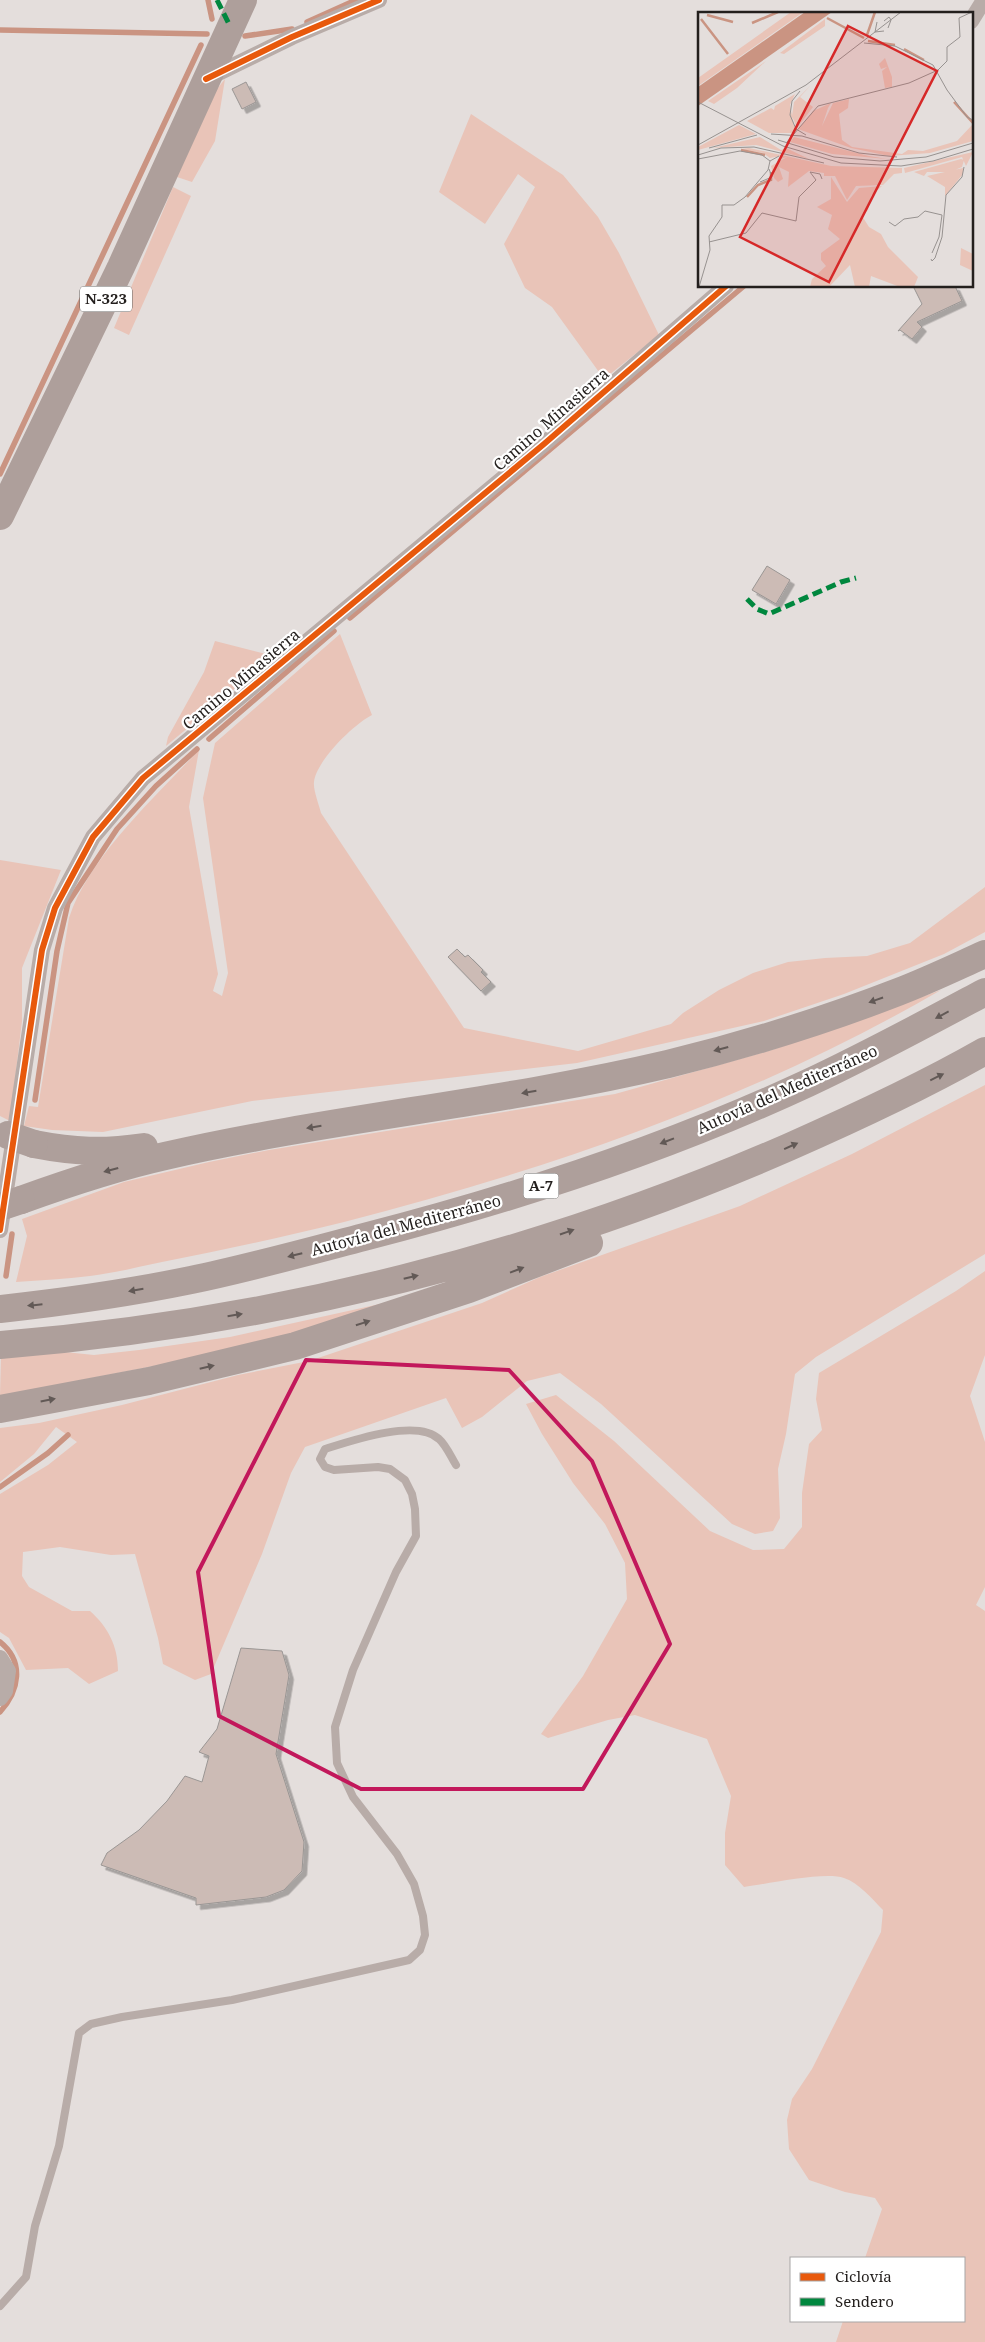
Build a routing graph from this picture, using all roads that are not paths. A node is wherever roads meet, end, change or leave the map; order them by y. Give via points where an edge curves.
1 (242, 0) edge
2 (379, 0) edge
3 (984, 0) edge
4 (972, 19) edge
5 (206, 79) junction
6 (724, 288) edge
7 (0, 516) edge
8 (985, 954) edge
9 (985, 992) edge
10 (985, 1051) edge
11 (4, 1132) edge
12 (261, 1136) junction
13 (746, 1166) junction
14 (10, 1204) edge
15 (0, 1230) edge
16 (0, 1309) edge
17 (0, 1345) edge
18 (0, 1409) edge
19 (456, 1465) dead end
20 (0, 1658) edge
21 (0, 1698) edge
22 (0, 2306) edge

1 - 5 highway, N-323
2 - 5 street
3 - 4 street
5 - 7 highway, N-323 via 121,267
6 - 15 street, Camino Minasierra via 544,444 143,778 93,837 55,908 42,950
8 -> 12 highway via 898,992 782,1033 668,1064 506,1096
9 -> 16 highway, Autovía del Mediterráneo / A-7 via 807,1083 722,1120 626,1157 460,1212 191,1280 70,1301
13 -> 10 highway via 848,1121
11 - 12 highway, bridge via 34,1144 70,1151 110,1152 216,1134
12 -> 14 highway via 164,1156 86,1177
17 -> 13 highway via 65,1340 249,1313 456,1266 660,1200
18 -> 13 highway via 149,1381 295,1346 469,1289 676,1210
19 - 22 lane via 439,1438 418,1430 385,1432 339,1444 324,1449 320,1459 325,1467 334,1470 390,1469 405,1480 412,1494 416,1536 396,1572 353,1670 335,1728 337,1763 353,1796 397,1854 414,1884 425,1935 420,1950 409,1960 232,2000 122,2017 91,2024 79,2033 59,2146 35,2226 26,2277
20 - 21 street via 8,1671 5,1691

